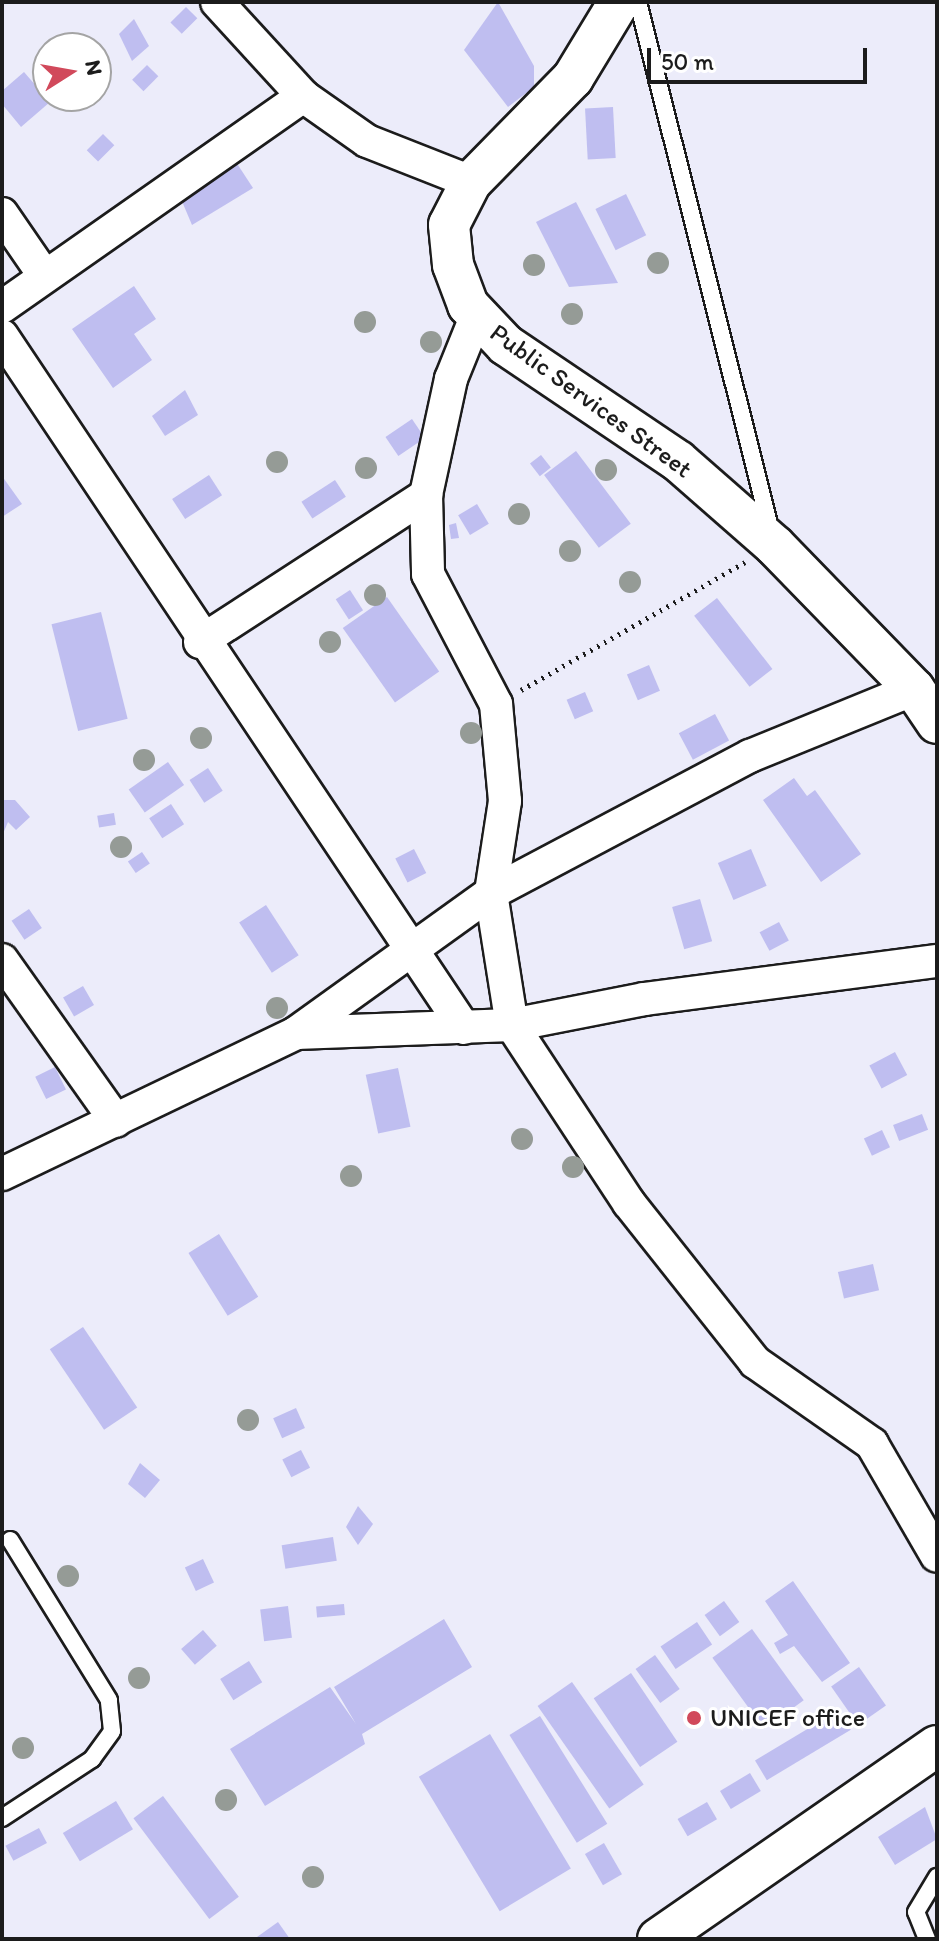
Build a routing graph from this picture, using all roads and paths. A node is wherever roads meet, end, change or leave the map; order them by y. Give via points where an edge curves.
1 (217, 2) edge
2 (619, 2) edge
3 (638, 2) edge
4 (303, 96) junction
5 (471, 182) junction
6 (2, 214) edge
7 (44, 275) junction
8 (2, 307) edge
9 (476, 317) junction
10 (2, 336) edge
11 (426, 495) junction
12 (774, 545) junction
13 (200, 642) junction
14 (914, 689) junction
15 (496, 704) junction
16 (937, 723) edge
17 (491, 893) junction
18 (409, 951) junction
19 (2, 960) edge
20 (937, 961) edge
21 (512, 1025) junction
22 (464, 1028) junction
23 (296, 1033) junction
24 (116, 1121) junction
25 (2, 1174) edge
26 (10, 1540) dead end
27 (937, 1556) edge
28 (937, 1746) edge
29 (2, 1818) edge
30 (937, 1877) edge
31 (658, 1939) edge
32 (927, 1939) edge

1 - 4 street
2 - 5 street, Public Services Street via 573,78
3 - 12 lane
4 - 5 street via 367,141
4 - 7 street
5 - 9 street, Public Services Street via 449,225 453,265
6 - 7 street
7 - 8 street
9 - 11 street via 451,379
9 - 12 street, Public Services Street via 678,461
10 - 13 street
11 - 13 street
11 - 15 street via 428,574
12 - 14 street, Public Services Street
12 - 15 path
13 - 18 street
14 - 16 street, Public Services Street
14 - 17 street via 764,749
15 - 17 street via 505,801
17 - 18 street
17 - 21 street
18 - 22 street
18 - 23 street
19 - 24 street
20 - 21 street via 644,999
21 - 22 street
21 - 27 street via 629,1203 755,1362 872,1444
22 - 23 street
23 - 24 street
24 - 25 street
26 - 29 lane via 109,1700 112,1731 92,1759
28 - 31 street
30 - 32 lane via 916,1912

